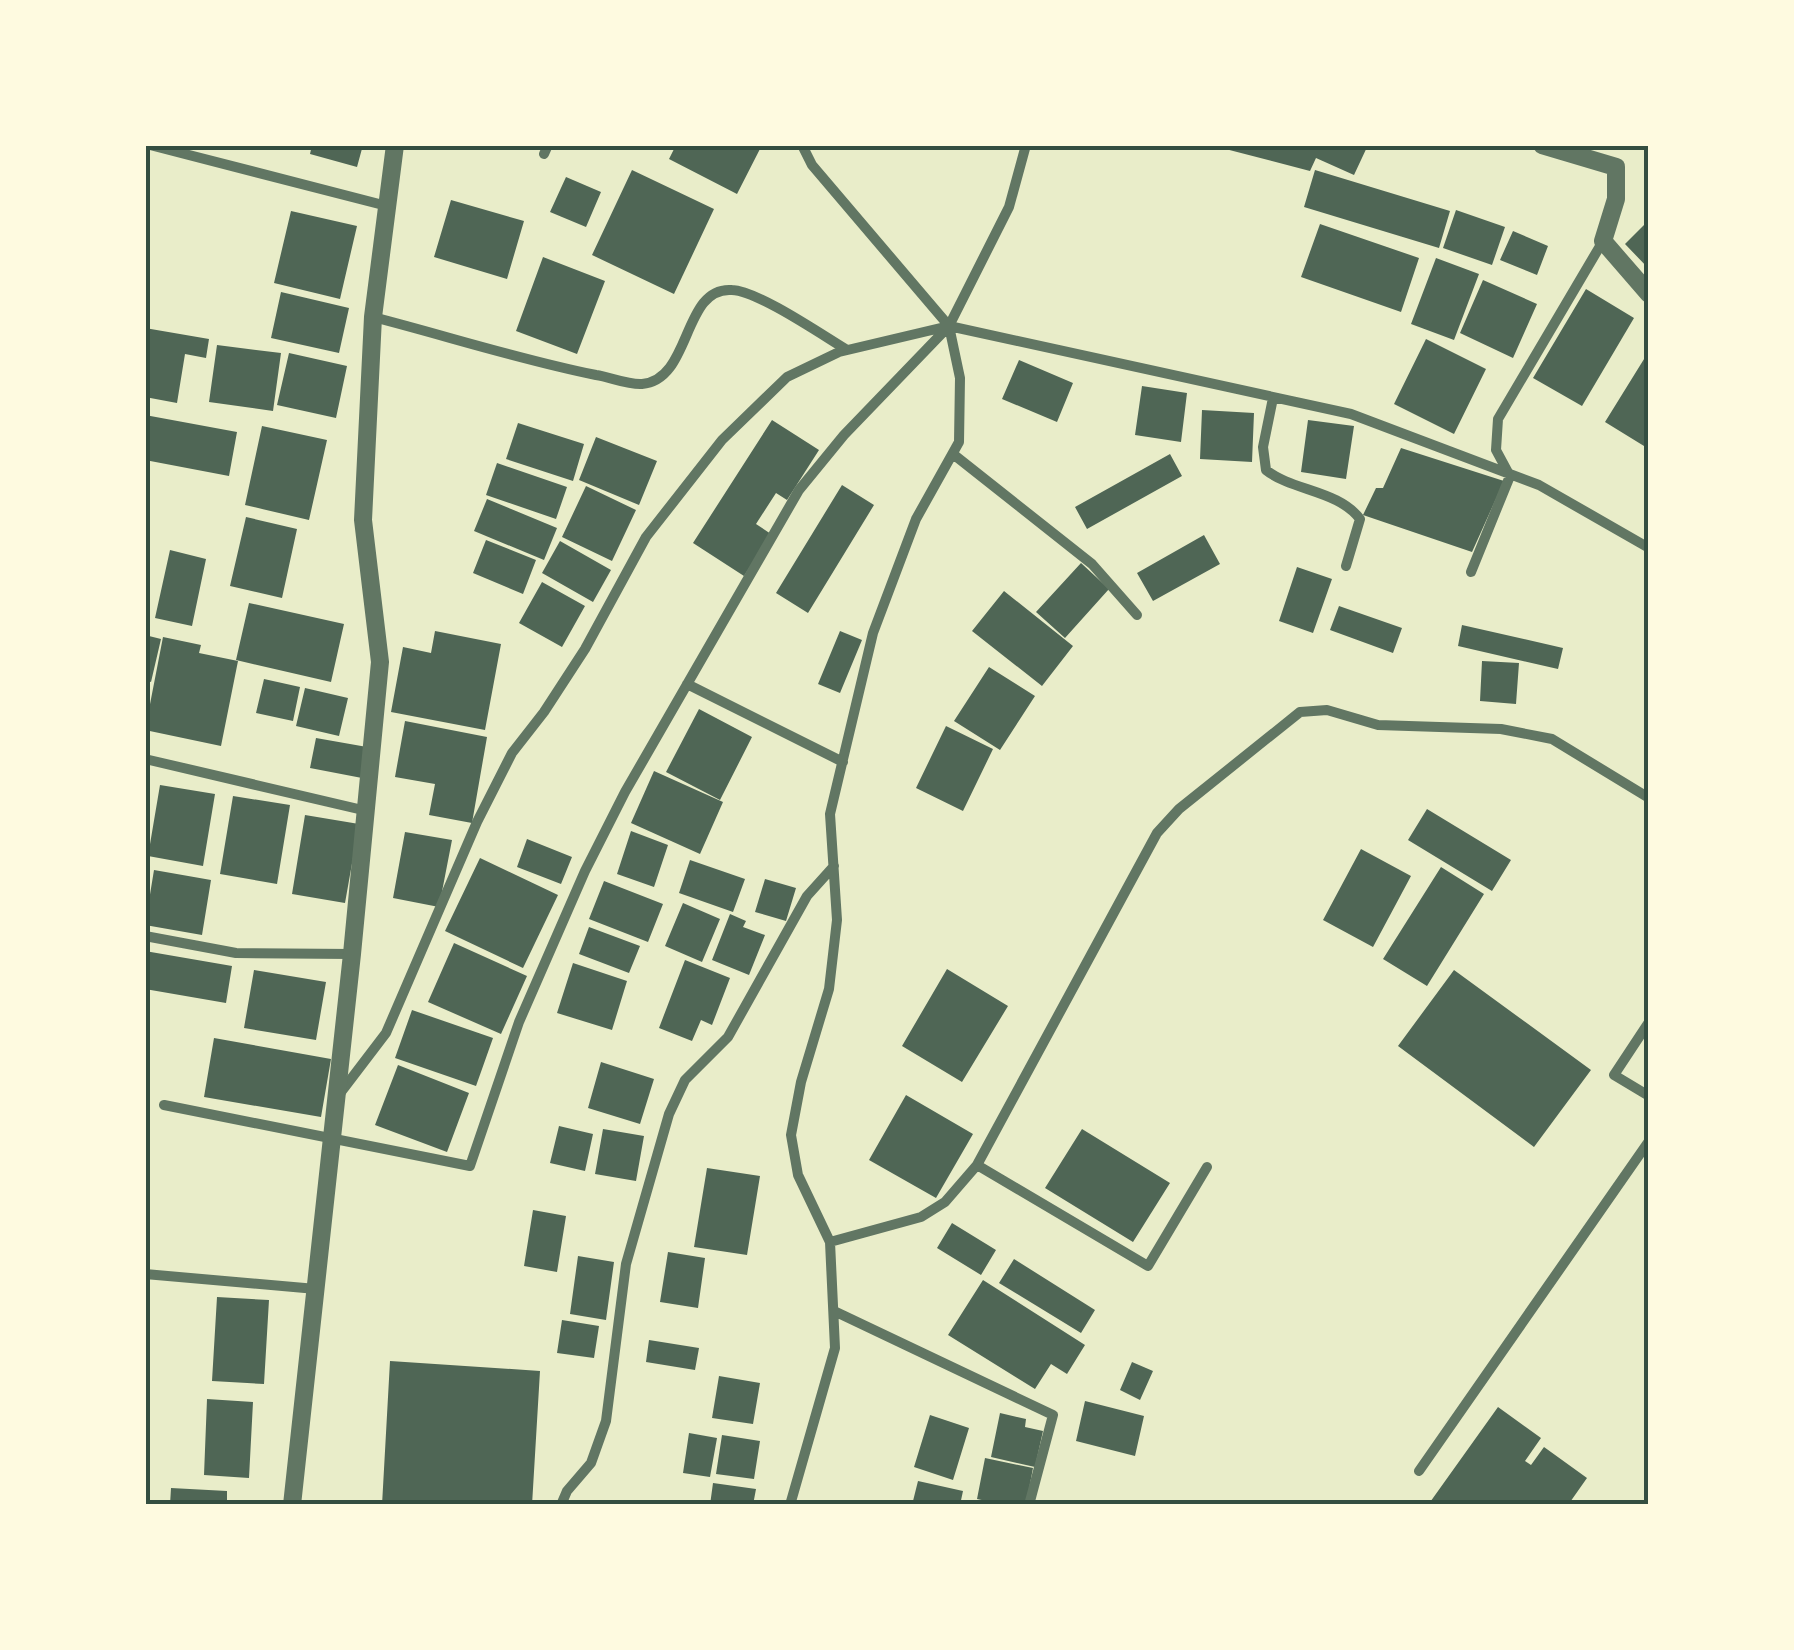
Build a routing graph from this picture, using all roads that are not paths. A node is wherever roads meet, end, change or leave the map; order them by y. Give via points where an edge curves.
1 (150, 145) edge
2 (395, 145) edge
3 (802, 145) edge
4 (1026, 145) edge
5 (1542, 145) edge
6 (387, 206) junction
7 (1604, 241) junction
8 (1649, 294) edge
9 (373, 317) junction
10 (949, 326) junction
11 (847, 350) junction
12 (1273, 398) junction
13 (953, 454) junction
14 (1510, 476) junction
15 (1649, 548) edge
16 (1346, 566) dead end
17 (1470, 572) dead end
18 (1137, 614) dead end
19 (687, 684) junction
20 (145, 760) edge
21 (843, 762) junction
22 (1649, 798) edge
23 (367, 811) junction
24 (834, 866) junction
25 (145, 936) edge
26 (352, 954) junction
27 (1649, 1022) edge
28 (1649, 1096) edge
29 (336, 1098) junction
30 (164, 1104) dead end
31 (332, 1140) junction
32 (1649, 1141) edge
33 (977, 1165) junction
34 (1207, 1167) dead end
35 (830, 1242) junction
36 (145, 1274) edge
37 (316, 1289) junction
38 (834, 1312) junction
39 (1419, 1471) dead end
40 (292, 1505) edge
41 (561, 1505) edge
42 (790, 1505) edge
43 (1028, 1505) edge

1 - 6 street
2 - 6 street
3 - 10 street
4 - 10 street via 1010,207
5 - 7 street via 1616,167 1616,199
6 - 9 street
7 - 8 street
7 - 14 street via 1498,419 1496,450
9 - 11 street via 642,384 674,363 696,314 714,294 731,290
9 - 23 street via 362,520 380,662
10 - 11 street
10 - 12 street
10 - 13 street via 960,378 960,442
10 - 19 street via 799,490
11 - 29 street via 787,377 722,440 646,537 585,649 512,753 386,1033
12 - 14 street via 1351,414
12 - 16 street via 1263,448 1266,470 1352,509 1360,519
13 - 18 street via 1092,564
13 - 21 street via 916,520 872,633
14 - 15 street via 1539,485
14 - 17 street
19 - 21 street
19 - 31 street via 584,871 519,1022 470,1166
20 - 23 street
21 - 24 street via 830,814
22 - 33 street via 1552,739 1300,712 1157,833
23 - 26 street
24 - 35 street via 830,989 791,1135 798,1175
24 - 41 street via 807,896 728,1037 686,1080 669,1114 626,1264 606,1421 591,1463
25 - 26 street via 236,953
26 - 29 street
27 - 28 street via 1614,1075
29 - 31 street
30 - 31 street
31 - 37 street
32 - 39 street
33 - 34 street via 1148,1266
33 - 35 street via 945,1202 921,1216
35 - 38 street
36 - 37 street
37 - 40 street
38 - 42 street via 835,1348
38 - 43 street via 1054,1415

